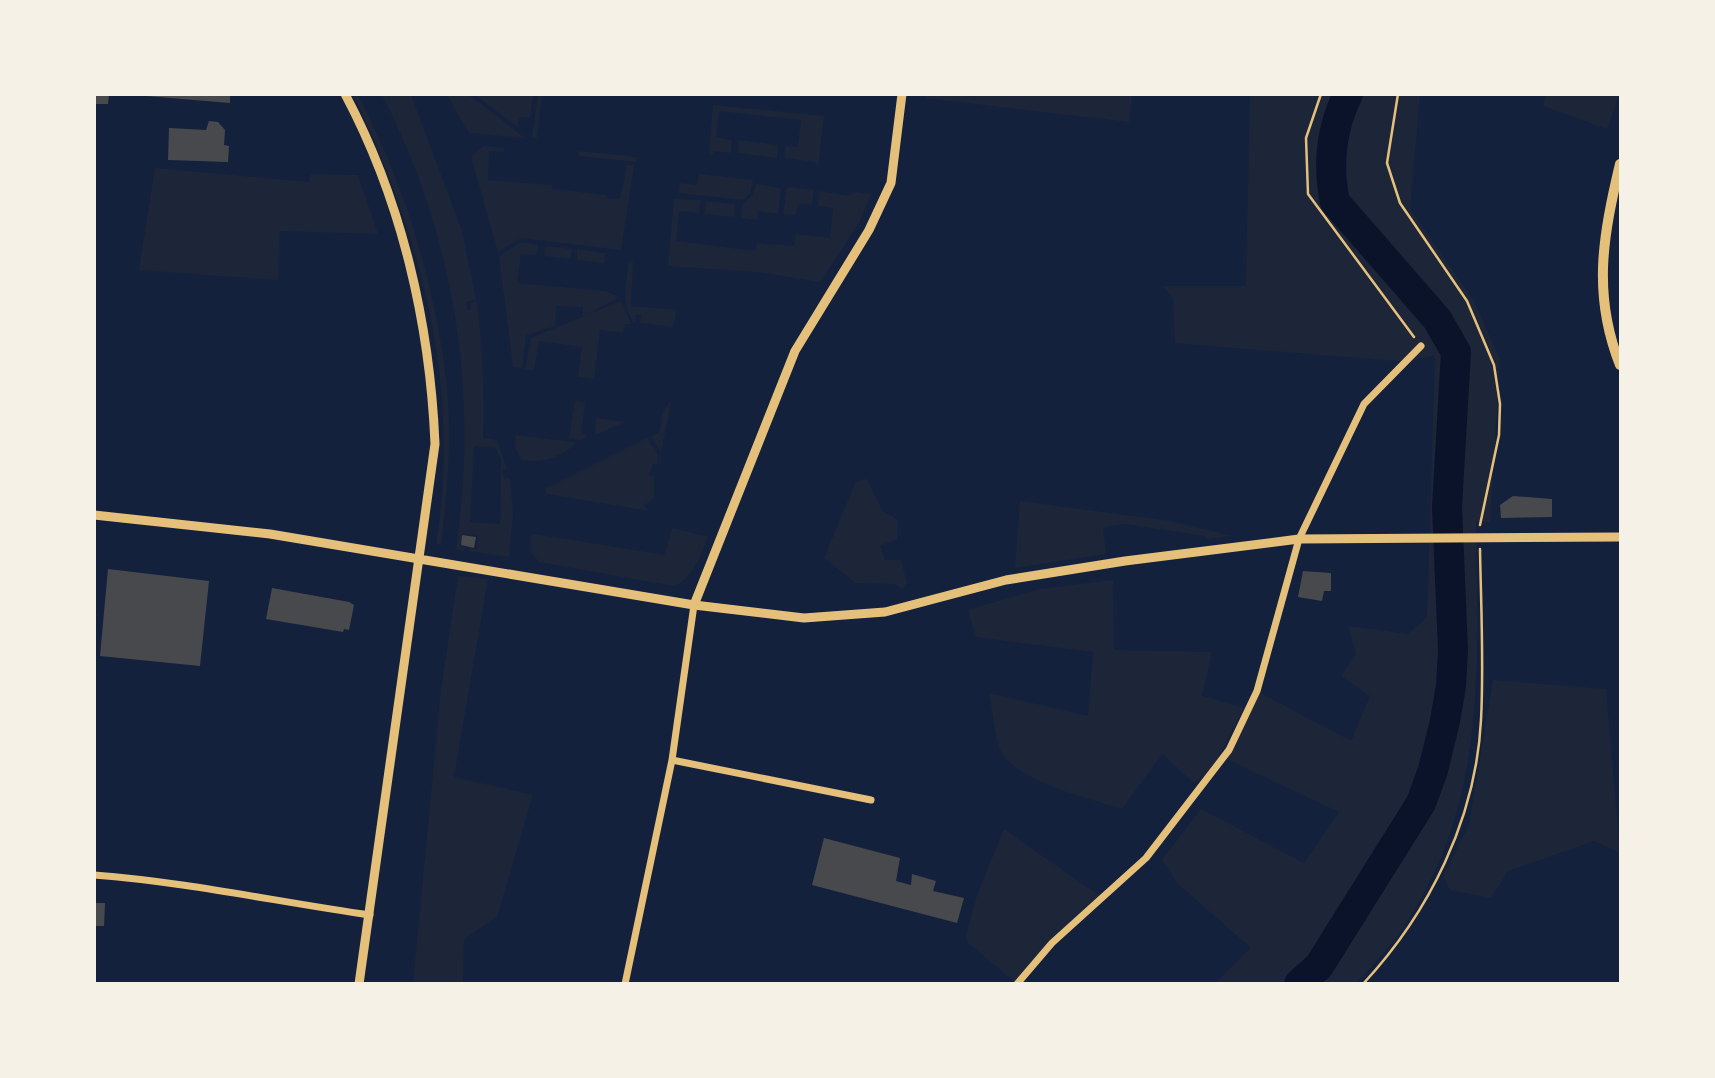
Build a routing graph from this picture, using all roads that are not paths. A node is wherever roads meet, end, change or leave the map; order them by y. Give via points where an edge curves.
1 (345, 94) edge
2 (902, 94) edge
3 (1620, 164) edge
4 (1420, 346) road end
5 (1620, 365) edge
6 (94, 515) edge
7 (1620, 537) edge
8 (1299, 539) junction
9 (421, 557) junction
10 (694, 605) junction
11 (672, 760) junction
12 (871, 800) dead end
13 (94, 875) edge
14 (370, 915) junction
15 (359, 984) edge
16 (625, 984) edge
17 (1017, 984) edge

1 - 9 street via 390,203 419,296 432,383 435,444
2 - 10 street via 891,183 869,230 795,351
3 - 5 main road via 1605,226 1601,272 1606,318
4 - 8 street via 1364,404
6 - 9 street via 270,534
7 - 8 street
8 - 10 street via 1006,580 885,612 804,618
8 - 17 street via 1257,691 1229,750 1146,858 1052,943
9 - 10 street
9 - 14 street
10 - 11 street
11 - 12 street
11 - 16 street
13 - 14 street via 182,883
14 - 15 street

